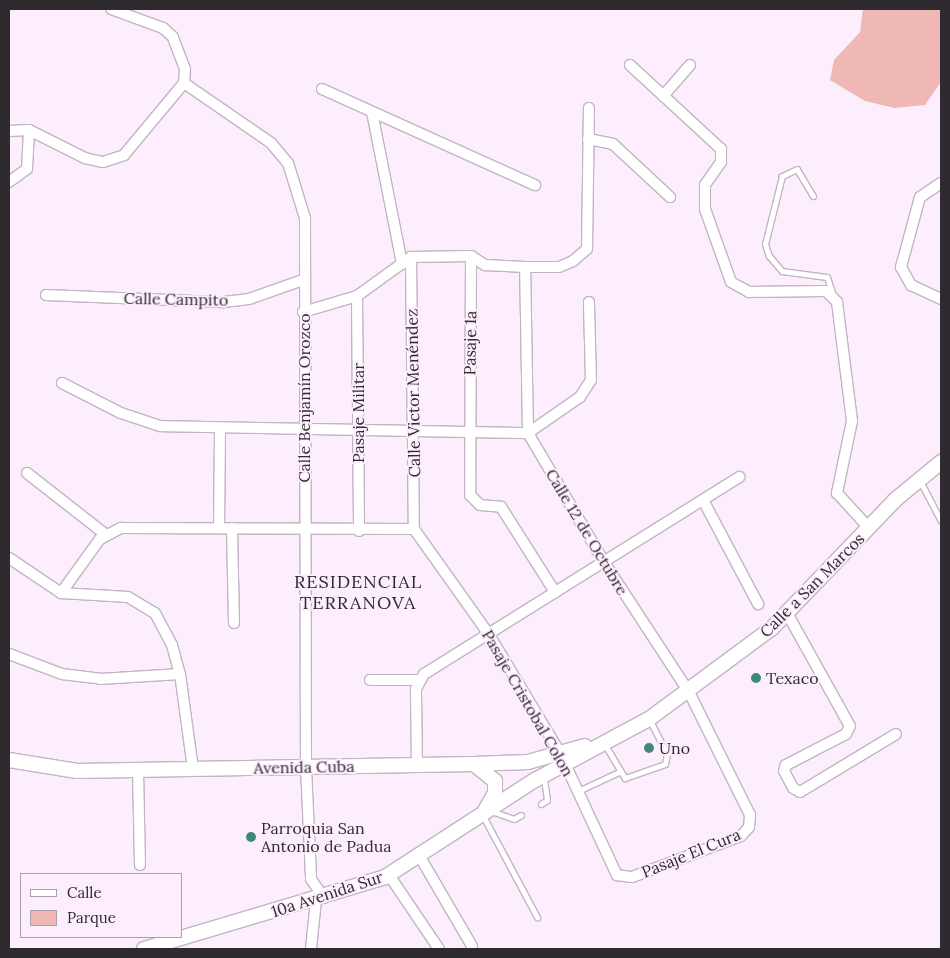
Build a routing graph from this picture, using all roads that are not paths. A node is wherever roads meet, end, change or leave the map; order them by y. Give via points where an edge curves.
1 (111, 9) edge
2 (630, 65) dead end
3 (690, 65) dead end
4 (184, 83) junction
5 (322, 89) dead end
6 (663, 96) junction
7 (589, 108) dead end
8 (372, 112) junction
9 (29, 130) junction
10 (9, 131) edge
11 (588, 139) junction
12 (9, 182) edge
13 (941, 183) edge
14 (535, 185) dead end
15 (813, 196) dead end
16 (670, 197) dead end
17 (471, 256) junction
18 (411, 257) junction
19 (402, 264) junction
20 (525, 267) junction
21 (302, 280) junction
22 (46, 295) dead end
23 (357, 296) junction
24 (833, 296) junction
25 (941, 299) edge
26 (589, 302) dead end
27 (303, 312) junction
28 (62, 383) dead end
29 (220, 429) junction
30 (304, 431) junction
31 (468, 431) junction
32 (359, 432) junction
33 (415, 432) junction
34 (528, 433) junction
35 (941, 462) edge
36 (27, 472) dead end
37 (739, 477) dead end
38 (919, 479) junction
39 (703, 500) junction
40 (941, 521) edge
41 (219, 528) junction
42 (232, 528) junction
43 (869, 528) junction
44 (414, 529) junction
45 (305, 531) junction
46 (359, 531) junction
47 (105, 534) junction
48 (9, 558) edge
49 (604, 562) junction
50 (555, 592) junction
51 (61, 593) junction
52 (758, 604) dead end
53 (787, 613) junction
54 (234, 623) dead end
55 (488, 633) junction
56 (9, 654) edge
57 (180, 674) junction
58 (370, 680) dead end
59 (418, 680) junction
60 (689, 692) junction
61 (649, 719) junction
62 (896, 734) dead end
63 (601, 743) junction
64 (562, 758) junction
65 (9, 760) edge
66 (474, 764) junction
67 (417, 765) junction
68 (306, 767) junction
69 (192, 769) junction
70 (138, 770) junction
71 (619, 772) junction
72 (544, 775) junction
73 (577, 791) junction
74 (540, 804) dead end
75 (485, 812) junction
76 (521, 815) dead end
77 (749, 827) joint
78 (420, 857) junction
79 (140, 864) dead end
80 (389, 874) junction
81 (632, 877) joint
82 (320, 899) junction
83 (536, 917) dead end
84 (172, 945) edge
85 (472, 946) dead end
86 (144, 949) edge
87 (312, 949) edge
88 (439, 949) edge

1 - 4 street via 174,37 183,54
2 - 6 street
3 - 6 street
4 - 9 street via 124,155 114,160 86,158
4 - 21 street, Calle Benjamín Orozco via 271,143 288,164 304,218
5 - 8 street
6 - 24 street via 721,149 721,162 705,186 705,209 731,282 749,292 812,288
7 - 11 street
8 - 14 street
8 - 19 street
9 - 10 street
9 - 12 street via 27,169 21,178
11 - 16 street via 613,144
11 - 20 street via 587,249 559,268
13 - 25 street via 920,197 901,267 911,285
15 - 24 lane via 798,169 782,176 765,244 768,256 782,271 828,277
17 - 18 street
17 - 20 street via 485,265
17 - 31 street, Pasaje 1a
18 - 19 street
18 - 33 street, Calle Victor Menéndez
19 - 23 street
20 - 34 street
21 - 22 street, Calle Campito via 249,299 224,302
21 - 27 street, Calle Benjamín Orozco
23 - 27 street
23 - 32 street, Pasaje Militar
24 - 43 street via 842,322 852,406 837,493
26 - 34 street via 590,380 580,397
27 - 30 street, Calle Benjamín Orozco
28 - 29 street via 142,420
29 - 30 street
29 - 41 street
30 - 32 street
30 - 45 street, Calle Benjamín Orozco
31 - 33 street
31 - 34 street
31 - 50 street, Pasaje 1a via 470,495 480,505 501,507
32 - 33 street
32 - 46 street, Pasaje Militar
33 - 44 street, Calle Victor Menéndez
34 - 49 street, Calle 12 de Octubre
35 - 38 main road, Calle a San Marcos
36 - 47 street
37 - 39 street
38 - 40 lane
38 - 43 main road, Calle a San Marcos
39 - 49 street
39 - 52 street
41 - 42 street
41 - 47 street via 121,528
42 - 45 street
42 - 54 street
43 - 53 main road, Calle a San Marcos
44 - 46 street
44 - 55 street, Pasaje Cristobal Colon
45 - 46 street
45 - 68 street, Calle Benjamín Orozco
47 - 51 street
48 - 51 street
49 - 50 street
49 - 60 street, Calle 12 de Octubre
50 - 55 street
51 - 57 street via 128,598 147,605 163,623
53 - 60 main road, Calle a San Marcos
53 - 62 street via 850,726 846,734 786,764 784,771 793,788 800,792
55 - 59 street
55 - 64 street, Pasaje Cristobal Colon
56 - 57 street via 62,674 100,679
57 - 69 street
58 - 59 street
59 - 67 street
60 - 61 main road, Calle a San Marcos
60 - 77 street, Calle 12 de Octubre via 750,815
61 - 63 main road, Calle a San Marcos
61 - 71 lane via 667,760 632,779
63 - 64 main road, Avenida Cuba
63 - 71 lane
64 - 66 main road, Avenida Cuba
64 - 72 main road, 10a Avenida Sur
64 - 73 street, Pasaje Cristobal Colon
65 - 70 main road, Avenida Cuba via 46,769
66 - 67 main road, Avenida Cuba
66 - 75 main road via 495,781 495,793
67 - 68 main road, Avenida Cuba
68 - 69 main road, Avenida Cuba
68 - 82 street, Calle Benjamín Orozco via 312,879
69 - 70 main road, Avenida Cuba
70 - 79 street
71 - 73 lane
72 - 74 lane via 547,800
72 - 75 main road, 10a Avenida Sur
73 - 81 street, Pasaje Cristobal Colon via 617,875
75 - 76 lane via 514,819
75 - 78 main road, 10a Avenida Sur
75 - 83 lane
77 - 81 street, Pasaje El Cura via 741,836
78 - 80 main road, 10a Avenida Sur
78 - 85 street
80 - 82 main road, 10a Avenida Sur
80 - 88 street
82 - 84 main road, 10a Avenida Sur
82 - 87 street
84 - 86 main road, 10a Avenida Sur

